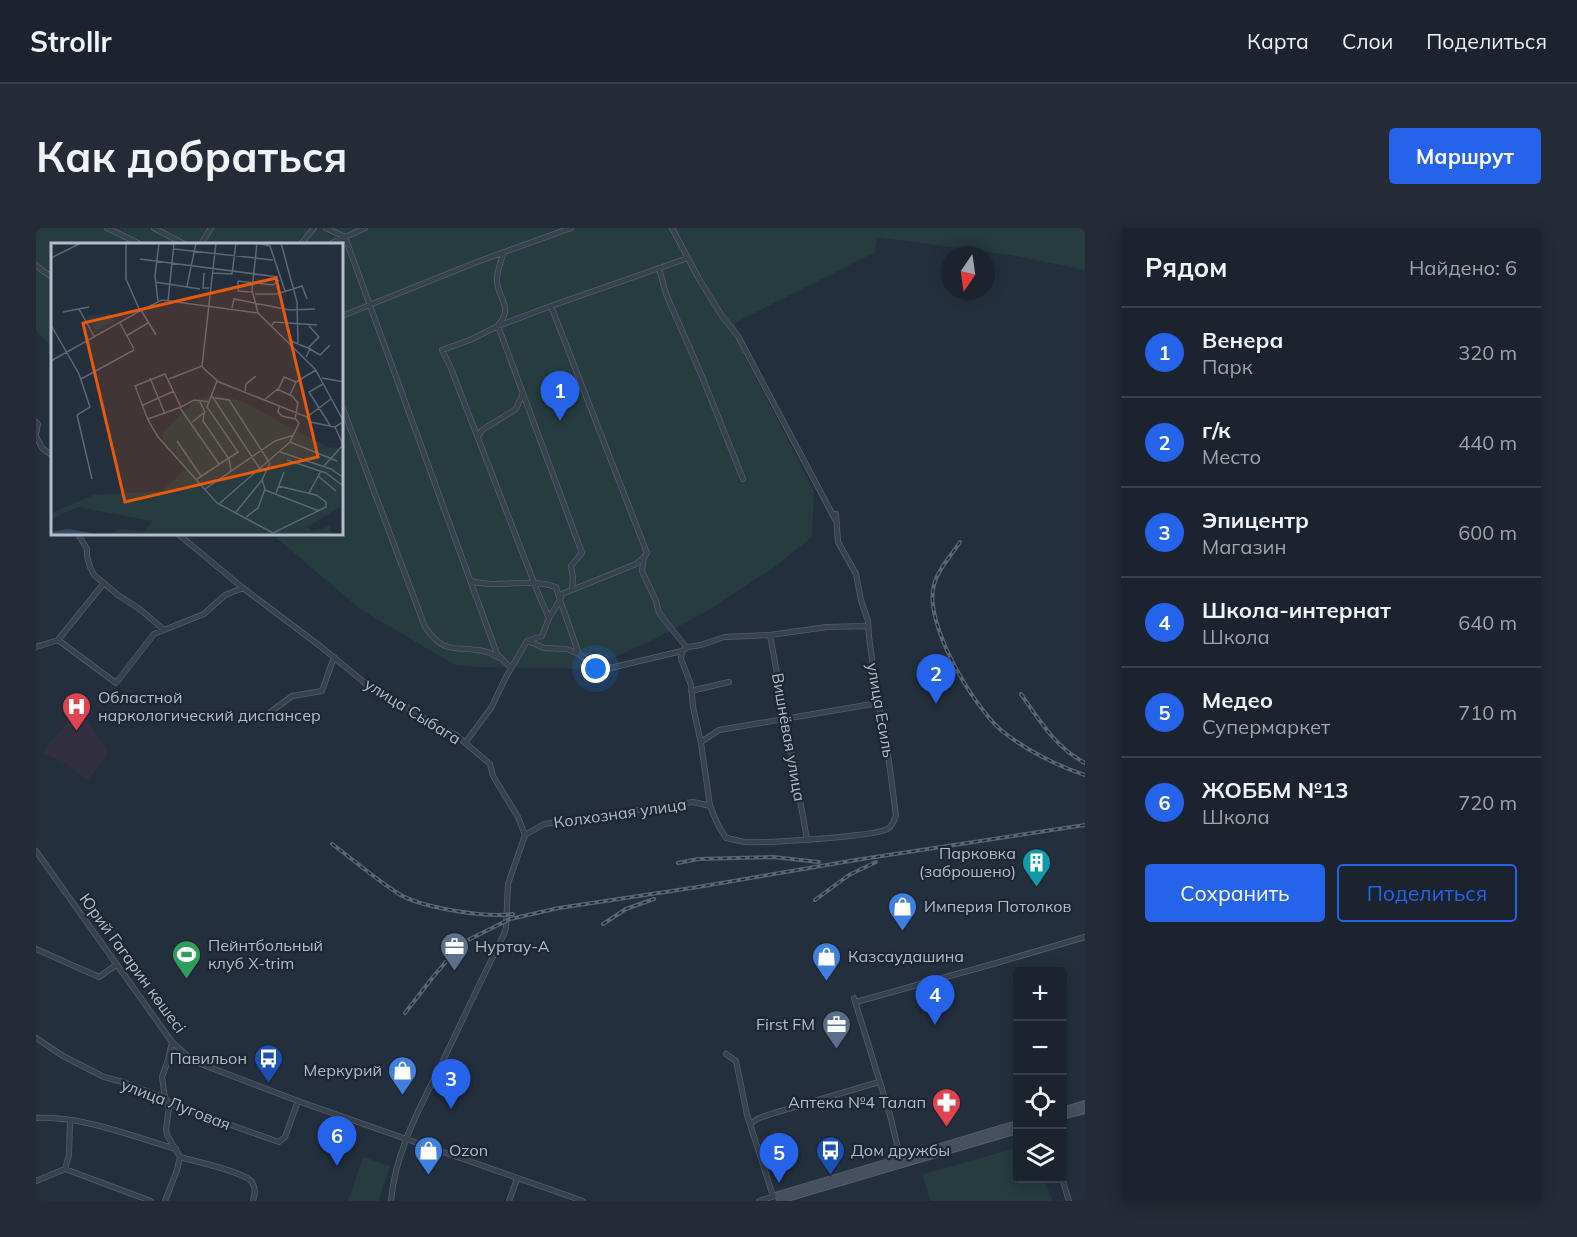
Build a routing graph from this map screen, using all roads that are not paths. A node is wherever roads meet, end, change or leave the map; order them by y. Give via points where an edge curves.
1 (107, 228) edge
2 (153, 228) edge
3 (211, 228) edge
4 (314, 228) edge
5 (326, 228) edge
6 (365, 228) edge
7 (571, 228) edge
8 (672, 228) edge
9 (345, 237) junction
10 (138, 243) edge
11 (182, 243) edge
12 (202, 243) edge
13 (302, 243) edge
14 (332, 243) edge
15 (504, 252) junction
16 (688, 258) junction
17 (36, 265) edge
18 (659, 268) junction
19 (51, 275) edge
20 (370, 305) junction
21 (551, 306) junction
22 (344, 315) edge
23 (498, 326) junction
24 (523, 393) junction
25 (344, 411) edge
26 (36, 422) edge
27 (36, 435) edge
28 (478, 437) junction
29 (42, 448) junction
30 (36, 451) edge
31 (51, 454) edge
32 (743, 479) dead end
33 (836, 514) dead end
34 (836, 523) junction
35 (79, 536) edge
36 (180, 536) edge
37 (644, 557) junction
38 (470, 580) junction
39 (104, 583) junction
40 (534, 584) junction
41 (243, 588) junction
42 (572, 589) junction
43 (560, 600) junction
44 (549, 618) junction
45 (868, 626) junction
46 (164, 630) junction
47 (770, 635) junction
48 (58, 640) junction
49 (527, 641) junction
50 (36, 647) edge
51 (684, 650) junction
52 (579, 654) junction
53 (334, 657) junction
54 (502, 660) junction
55 (511, 668) junction
56 (729, 682) dead end
57 (691, 692) junction
58 (878, 703) junction
59 (785, 718) junction
60 (260, 720) dead end
61 (701, 742) junction
62 (465, 743) junction
63 (710, 806) junction
64 (525, 836) junction
65 (807, 839) junction
66 (36, 851) edge
67 (36, 858) edge
68 (43, 863) junction
69 (1085, 937) edge
70 (36, 949) edge
71 (116, 965) junction
72 (36, 1038) edge
73 (172, 1042) junction
74 (726, 1054) dead end
75 (879, 1082) junction
76 (165, 1098) junction
77 (298, 1101) junction
78 (1085, 1104) edge
79 (1067, 1109) edge
80 (1085, 1110) edge
81 (1067, 1115) edge
82 (36, 1118) edge
83 (70, 1120) junction
84 (750, 1124) junction
85 (1013, 1125) edge
86 (1013, 1131) edge
87 (407, 1138) junction
88 (176, 1149) junction
89 (180, 1157) junction
90 (901, 1162) junction
91 (65, 1169) junction
92 (517, 1179) junction
93 (36, 1181) edge
94 (1064, 1183) edge
95 (778, 1198) edge
96 (152, 1201) edge
97 (165, 1201) edge
98 (253, 1201) edge
99 (391, 1201) edge
100 (509, 1201) edge
101 (583, 1201) edge
102 (759, 1201) edge
103 (1069, 1201) edge

1 - 10 street
2 - 11 street
3 - 12 street
4 - 13 street
5 - 9 street
6 - 9 street
7 - 15 street
8 - 16 street
9 - 14 street
9 - 20 street
15 - 20 street
15 - 23 street via 497,281 506,312
16 - 18 street
16 - 34 street via 738,336
17 - 19 street
18 - 21 street
18 - 32 street via 666,294
20 - 22 street
20 - 38 street
21 - 23 street
21 - 37 street via 647,553
23 - 24 street
23 - 28 street via 442,350
24 - 28 street via 516,409 482,430
24 - 42 street via 582,552 571,566
25 - 54 street via 425,627 448,648 485,651
26 - 27 street
27 - 29 street
28 - 40 street
29 - 30 street
29 - 31 street
33 - 34 street, улица Есиль
34 - 45 street, улица Есиль via 838,542 856,574
35 - 39 street via 87,549 91,571
36 - 41 street, улица Сыбага
37 - 42 street via 636,564
37 - 51 street via 642,571 659,614
38 - 40 street via 483,584
38 - 54 street
39 - 46 street
39 - 48 street
40 - 43 street via 556,587
40 - 44 street
41 - 46 street via 225,595 204,614
41 - 53 street, улица Сыбага
42 - 43 street via 562,594
43 - 44 street
43 - 52 street
44 - 49 street via 542,636
45 - 47 street
45 - 58 street, улица Есиль
46 - 48 street via 154,634 116,683
47 - 51 street via 724,637
47 - 59 street, Вишнёвая улица
48 - 50 street
49 - 52 street
49 - 55 street
51 - 52 street via 606,669
51 - 57 street via 681,659
53 - 60 street via 322,691 292,696
53 - 62 street, улица Сыбага via 377,693 399,702
54 - 55 street
55 - 62 street via 491,708
56 - 57 street
57 - 61 street
58 - 59 street
58 - 65 street, улица Есиль via 896,816 890,828
59 - 61 street via 719,730
59 - 65 street, Вишнёвая улица
61 - 63 street
62 - 64 street, улица Сыбага via 490,764
63 - 64 street, Колхозная улица via 693,802 544,824
63 - 65 street via 726,838 744,842
64 - 87 street via 508,884 504,934
66 - 68 street, Юрий Гагарин көшесі
67 - 68 street, Юрий Гагарин көшесі
68 - 71 street, Юрий Гагарин көшесі
69 - 75 street via 855,1000
70 - 71 street via 99,977
71 - 73 street, Юрий Гагарин көшесі
72 - 76 street, улица Луговая via 104,1077
73 - 76 street via 162,1077
73 - 77 street, Юрий Гагарин көшесі via 193,1061
74 - 84 street via 736,1061
75 - 84 street via 774,1113
75 - 90 street
76 - 77 street, улица Луговая via 171,1104 279,1142 285,1137
76 - 88 street via 169,1108 167,1135
77 - 87 street, Юрий Гагарин көшесі
78 - 79 main road
80 - 81 main road
82 - 83 street
83 - 88 street
83 - 91 street
84 - 95 street
85 - 90 main road
86 - 90 main road
87 - 92 street, Юрий Гагарин көшесі
87 - 99 street
88 - 89 street
89 - 97 street
89 - 98 street via 241,1174 252,1181 256,1192
90 - 95 main road
91 - 93 street
91 - 96 street
92 - 100 street
92 - 101 street, Юрий Гагарин көшесі
94 - 103 street
95 - 102 street

